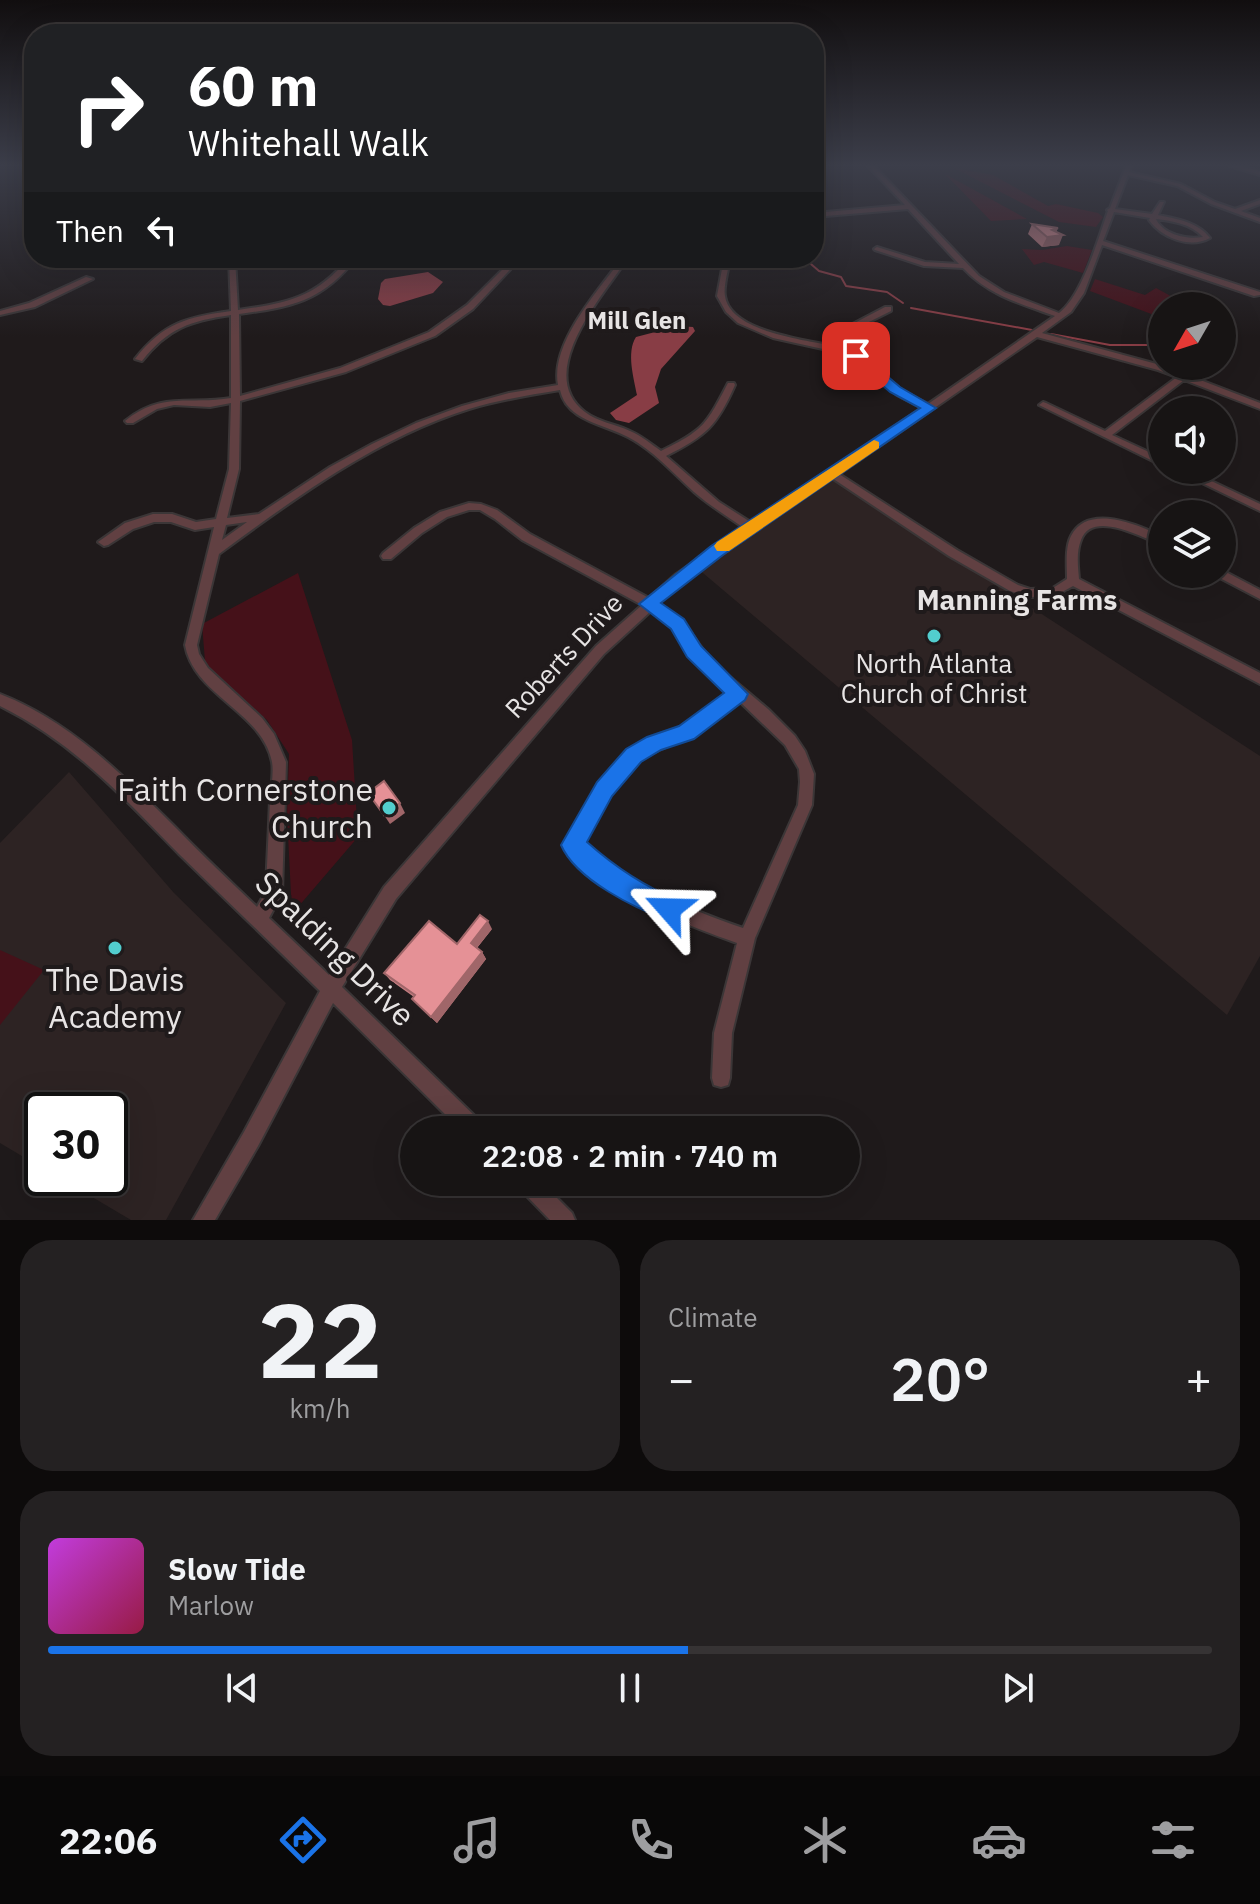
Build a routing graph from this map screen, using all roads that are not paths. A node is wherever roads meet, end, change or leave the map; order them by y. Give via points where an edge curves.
1 (924, 223) edge
2 (1106, 223) edge
3 (1153, 223) edge
4 (1176, 223) edge
5 (1100, 242) junction
6 (1199, 242) junction
7 (877, 249) dead end
8 (1211, 251) dead end
9 (966, 266) junction
10 (232, 268) edge
11 (344, 268) edge
12 (508, 268) edge
13 (618, 268) edge
14 (725, 268) edge
15 (89, 279) dead end
16 (1257, 294) dead end
17 (888, 309) dead end
18 (234, 312) junction
19 (0, 313) edge
20 (1061, 316) junction
21 (1036, 334) junction
22 (837, 349) junction
23 (139, 359) dead end
24 (1148, 366) edge
25 (1179, 380) edge
26 (1194, 380) edge
27 (731, 385) dead end
28 (561, 387) junction
29 (234, 400) junction
30 (1043, 405) dead end
31 (1260, 406) edge
32 (929, 408) junction
33 (130, 421) dead end
34 (1106, 435) junction
35 (1148, 455) edge
36 (659, 456) junction
37 (832, 474) junction
38 (1209, 484) edge
39 (1260, 508) edge
40 (261, 517) junction
41 (221, 522) junction
42 (751, 528) junction
43 (1148, 535) edge
44 (104, 542) dead end
45 (212, 553) junction
46 (387, 556) dead end
47 (1073, 581) junction
48 (1236, 582) edge
49 (1260, 595) edge
50 (645, 602) junction
51 (1260, 679) edge
52 (738, 694) junction
53 (0, 700) edge
54 (259, 920) junction
55 (747, 938) junction
56 (332, 988) junction
57 (721, 1078) dead end
58 (461, 1116) edge
59 (541, 1196) edge
60 (203, 1220) edge
61 (565, 1220) edge

1 - 9 street
2 - 5 street, Roberts Drive
3 - 6 street
4 - 6 street via 1201,229 1208,236
5 - 16 street
5 - 20 street, Roberts Drive via 1080,293
6 - 8 street
7 - 9 street via 924,264
9 - 20 street via 1001,294
10 - 18 street
11 - 18 street via 306,298
12 - 29 street via 470,307 432,334 343,370
13 - 28 street via 570,341
14 - 22 street via 721,296 732,314 785,340
15 - 19 street
17 - 22 street via 846,331
18 - 23 street via 170,332
18 - 29 street
20 - 21 street, Roberts Drive
21 - 24 street
21 - 32 street, Roberts Drive
22 - 32 street via 866,362 895,390
25 - 34 street
26 - 31 street
27 - 36 street via 712,425
28 - 36 street via 581,415 622,430
28 - 40 street via 504,395 371,446
29 - 33 street via 174,402
29 - 41 street via 234,469
30 - 34 street
32 - 37 street, Roberts Drive
34 - 35 street
36 - 42 street
37 - 42 street, Roberts Drive
37 - 47 street via 1014,588 1055,592
38 - 39 street
40 - 41 street
40 - 45 street
41 - 44 street via 195,526 153,518
41 - 45 street
42 - 50 street, Roberts Drive
43 - 47 street via 1122,524 1083,528 1075,540
45 - 54 street via 193,655 203,672 263,730 279,762 274,893
46 - 50 street via 434,520 479,506
47 - 51 street
48 - 49 street
50 - 52 street via 677,624 694,652
50 - 56 street, Roberts Drive via 390,893
52 - 55 street via 799,752 808,786 801,818
52 - 55 street via 686,732 634,755 605,789 573,845 642,898
53 - 54 street, Spalding Drive via 49,724 94,760
54 - 56 street, Spalding Drive
55 - 57 street via 723,1033
56 - 58 street, Spalding Drive
56 - 60 street, Roberts Drive via 275,1099
59 - 61 street

